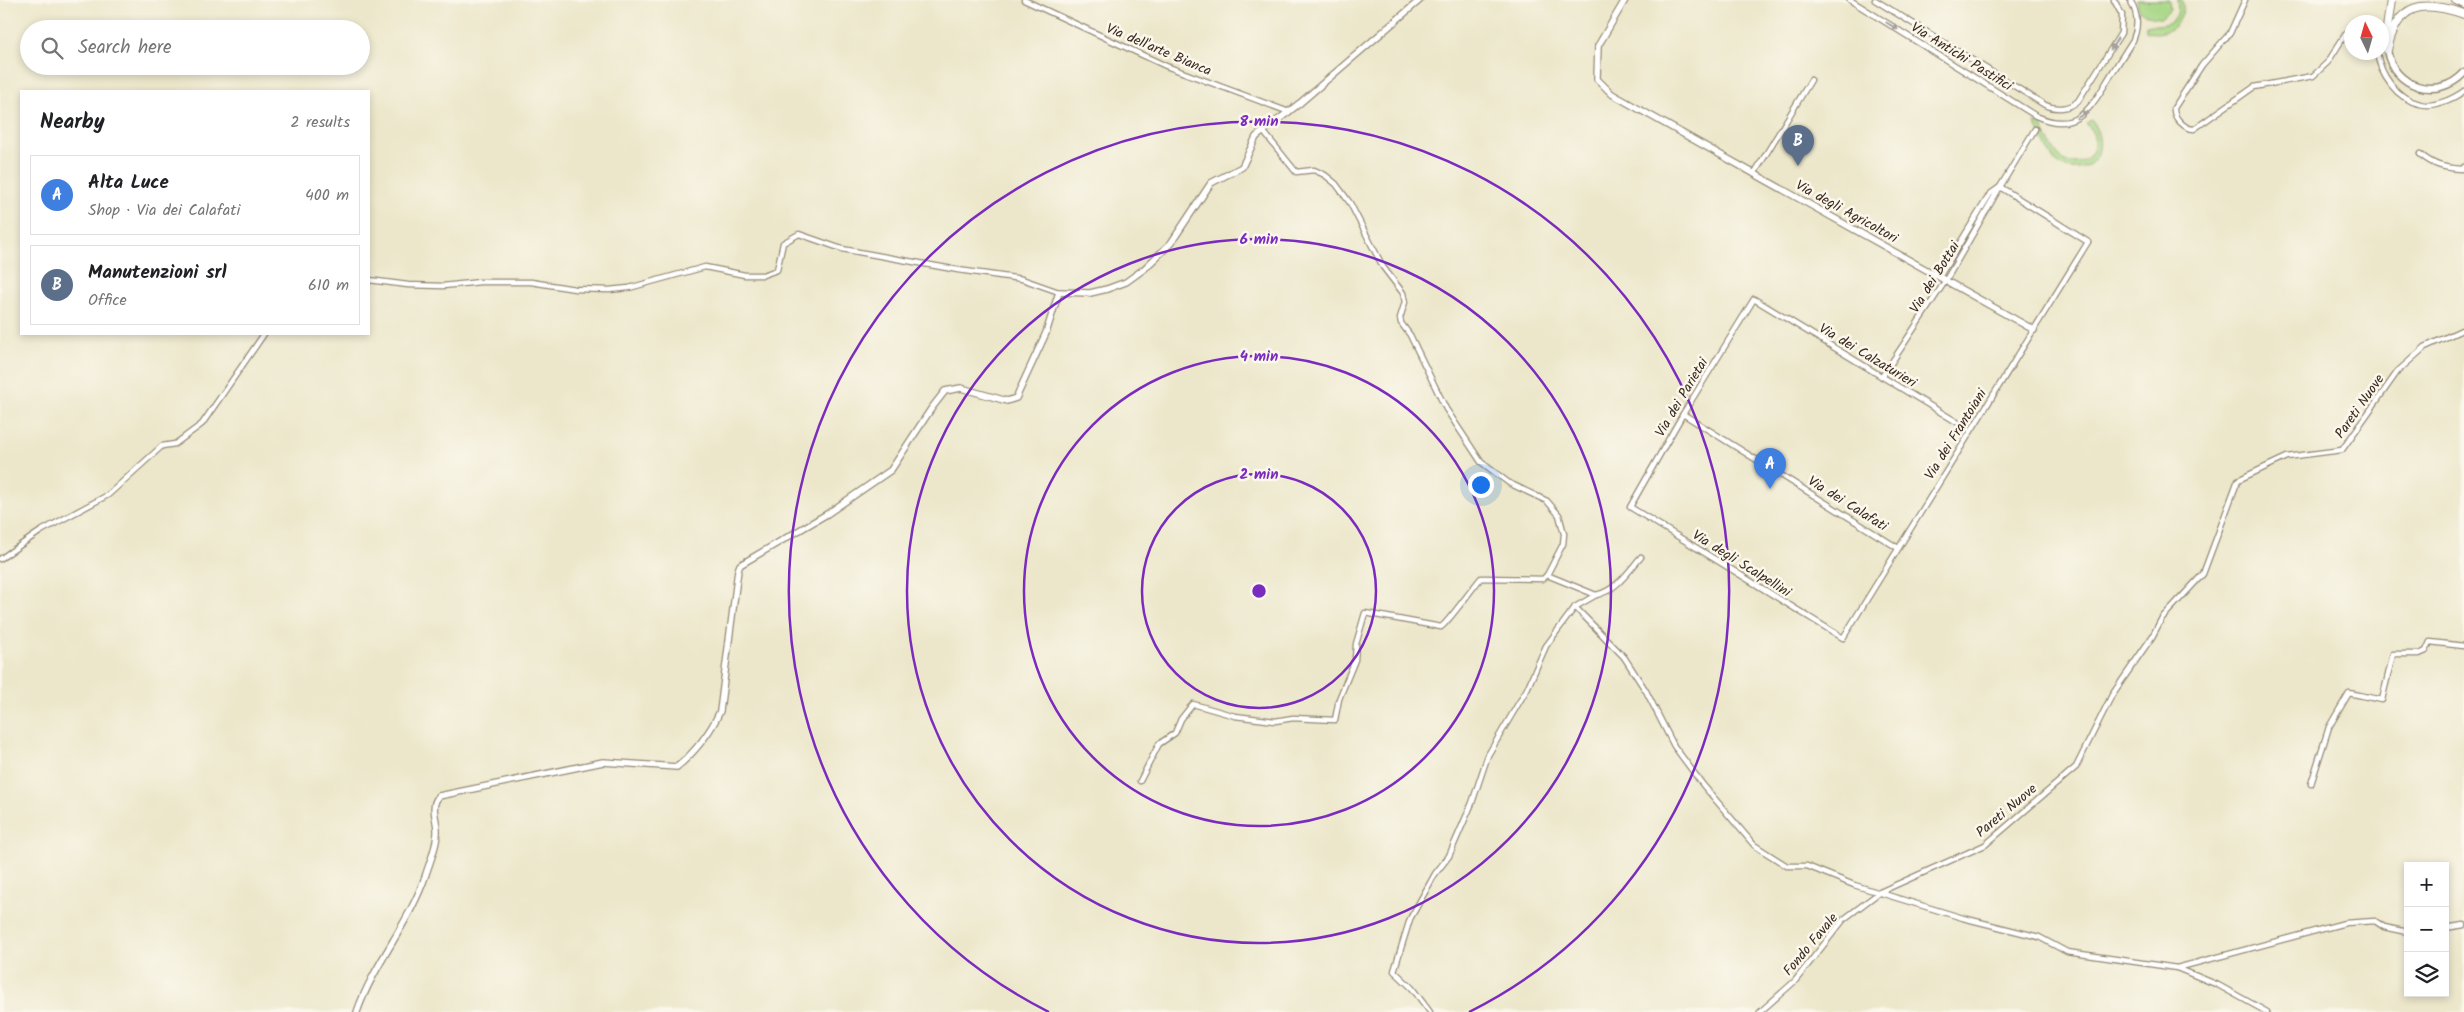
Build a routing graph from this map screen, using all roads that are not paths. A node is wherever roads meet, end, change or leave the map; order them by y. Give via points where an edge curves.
1 (1024, 0) edge
2 (1420, 0) edge
3 (1625, 0) edge
4 (1850, 0) edge
5 (1875, 0) edge
6 (2114, 0) edge
7 (2130, 0) edge
8 (2245, 0) edge
9 (2391, 0) edge
10 (2441, 0) edge
11 (2456, 0) edge
12 (2464, 4) edge
13 (2464, 13) edge
14 (2389, 15) edge
15 (2344, 37) edge
16 (2389, 44) edge
17 (2389, 55) edge
18 (2380, 60) edge
19 (2464, 73) edge
20 (1811, 80) dead end
21 (2464, 91) edge
22 (1288, 112) junction
23 (2035, 129) dead end
24 (1263, 131) junction
25 (2420, 154) dead end
26 (2464, 167) edge
27 (1754, 174) junction
28 (2000, 187) junction
29 (1939, 277) junction
30 (370, 280) edge
31 (1946, 280) junction
32 (1059, 292) junction
33 (1754, 299) joint
34 (2464, 328) edge
35 (2034, 330) junction
36 (263, 335) edge
37 (1882, 377) junction
38 (1683, 414) junction
39 (1970, 430) junction
40 (1630, 507) joint
41 (1898, 548) junction
42 (1641, 557) dead end
43 (0, 559) edge
44 (1547, 575) junction
45 (1596, 595) junction
46 (1575, 607) junction
47 (1843, 638) joint
48 (2464, 646) edge
49 (1140, 781) dead end
50 (2311, 784) dead end
51 (1880, 892) junction
52 (2464, 925) edge
53 (2449, 927) edge
54 (2404, 931) edge
55 (2177, 968) junction
56 (357, 1012) edge
57 (1430, 1012) edge
58 (1760, 1012) edge
59 (2267, 1012) edge

1 - 22 street, Via dell'arte Bianca via 1166,66
2 - 22 street
3 - 27 street, Via degli Agricoltori via 1598,46 1597,79 1612,94
4 -> 7 street, Via Antichi Pastifici via 2036,116 2064,121 2080,117 2091,109 2136,33 2136,15
6 -> 5 street, Via Antichi Pastifici via 2122,16 2121,33 2078,101 2067,107 2048,107
8 - 15 street via 2230,33 2202,65 2174,108 2175,117 2191,129 2254,87 2313,76 2328,62
9 - 14 highway
10 - 13 highway
11 - 12 highway
13 - 16 highway via 2436,5 2412,8 2395,24
17 - 19 main road via 2396,72 2416,86 2442,87
18 - 21 street via 2388,81 2401,94 2421,105 2439,102
20 - 27 street
22 - 24 street
23 - 28 street, Via dei Bottai
24 - 32 street via 1256,137 1242,167 1211,183 1167,248 1137,275 1108,289
24 - 44 street via 1294,170 1317,170 1334,181 1350,203 1383,267 1402,293 1405,302 1401,323 1446,409 1481,462 1509,483 1547,501 1559,514 1563,544
25 - 26 street via 2432,164 2447,168
27 - 29 street, Via degli Agricoltori
28 - 29 street, Via dei Bottai via 1990,194
28 - 31 street, Via dei Bottai
28 - 35 street, Via dei Frantoiani via 2088,242
29 - 31 street, Via degli Agricoltori
30 - 32 street via 417,285 530,282 609,290 629,288 706,267 745,275 763,275 776,270 782,243 799,234 842,249 1022,279
31 - 35 street, Via degli Agricoltori
31 - 37 street, Via dei Bottai
32 - 56 street via 1046,334 1016,398 1007,401 961,388 945,391 892,470 835,509 740,565 720,711 695,749 677,767 603,762 440,796 435,801 436,839 420,891
33 - 37 street, Via dei Calzaturieri
33 - 38 street, Via dei Parietai
34 - 51 street, Pareti Nuove via 2425,347 2398,371 2342,450 2287,456 2238,480 2203,574 2162,618 2152,638 2112,695 2076,767 1985,845
35 - 39 street, Via dei Frantoiani
36 - 43 street via 202,424 175,444 162,446 108,495 41,531
37 - 39 street, Via dei Calzaturieri
38 - 40 street, Via dei Parietai
38 - 41 street, Via dei Calafati
39 - 41 street, Via dei Frantoiani
40 - 47 street, Via degli Scalpellini
41 - 47 street, Via dei Frantoiani
42 - 45 street via 1613,588
44 - 45 street
44 - 49 street via 1543,579 1481,578 1446,625 1441,627 1365,613 1355,660 1335,720 1294,718 1275,721 1235,716 1194,704 1181,719 1175,734 1159,744
45 - 46 street
46 - 51 street via 1624,657 1646,691 1674,746 1754,846 1788,866 1807,866
46 - 57 street via 1546,646 1527,689 1488,755 1449,856 1410,919 1394,972 1412,988
48 - 50 street via 2430,642 2426,651 2419,654 2393,654 2382,700 2349,693 2329,727
51 - 55 street via 2039,937 2067,952
51 - 58 street, Fondo Favale via 1844,919 1795,981
52 - 53 street
54 - 55 street via 2374,921 2346,923
55 - 59 street via 2218,985

